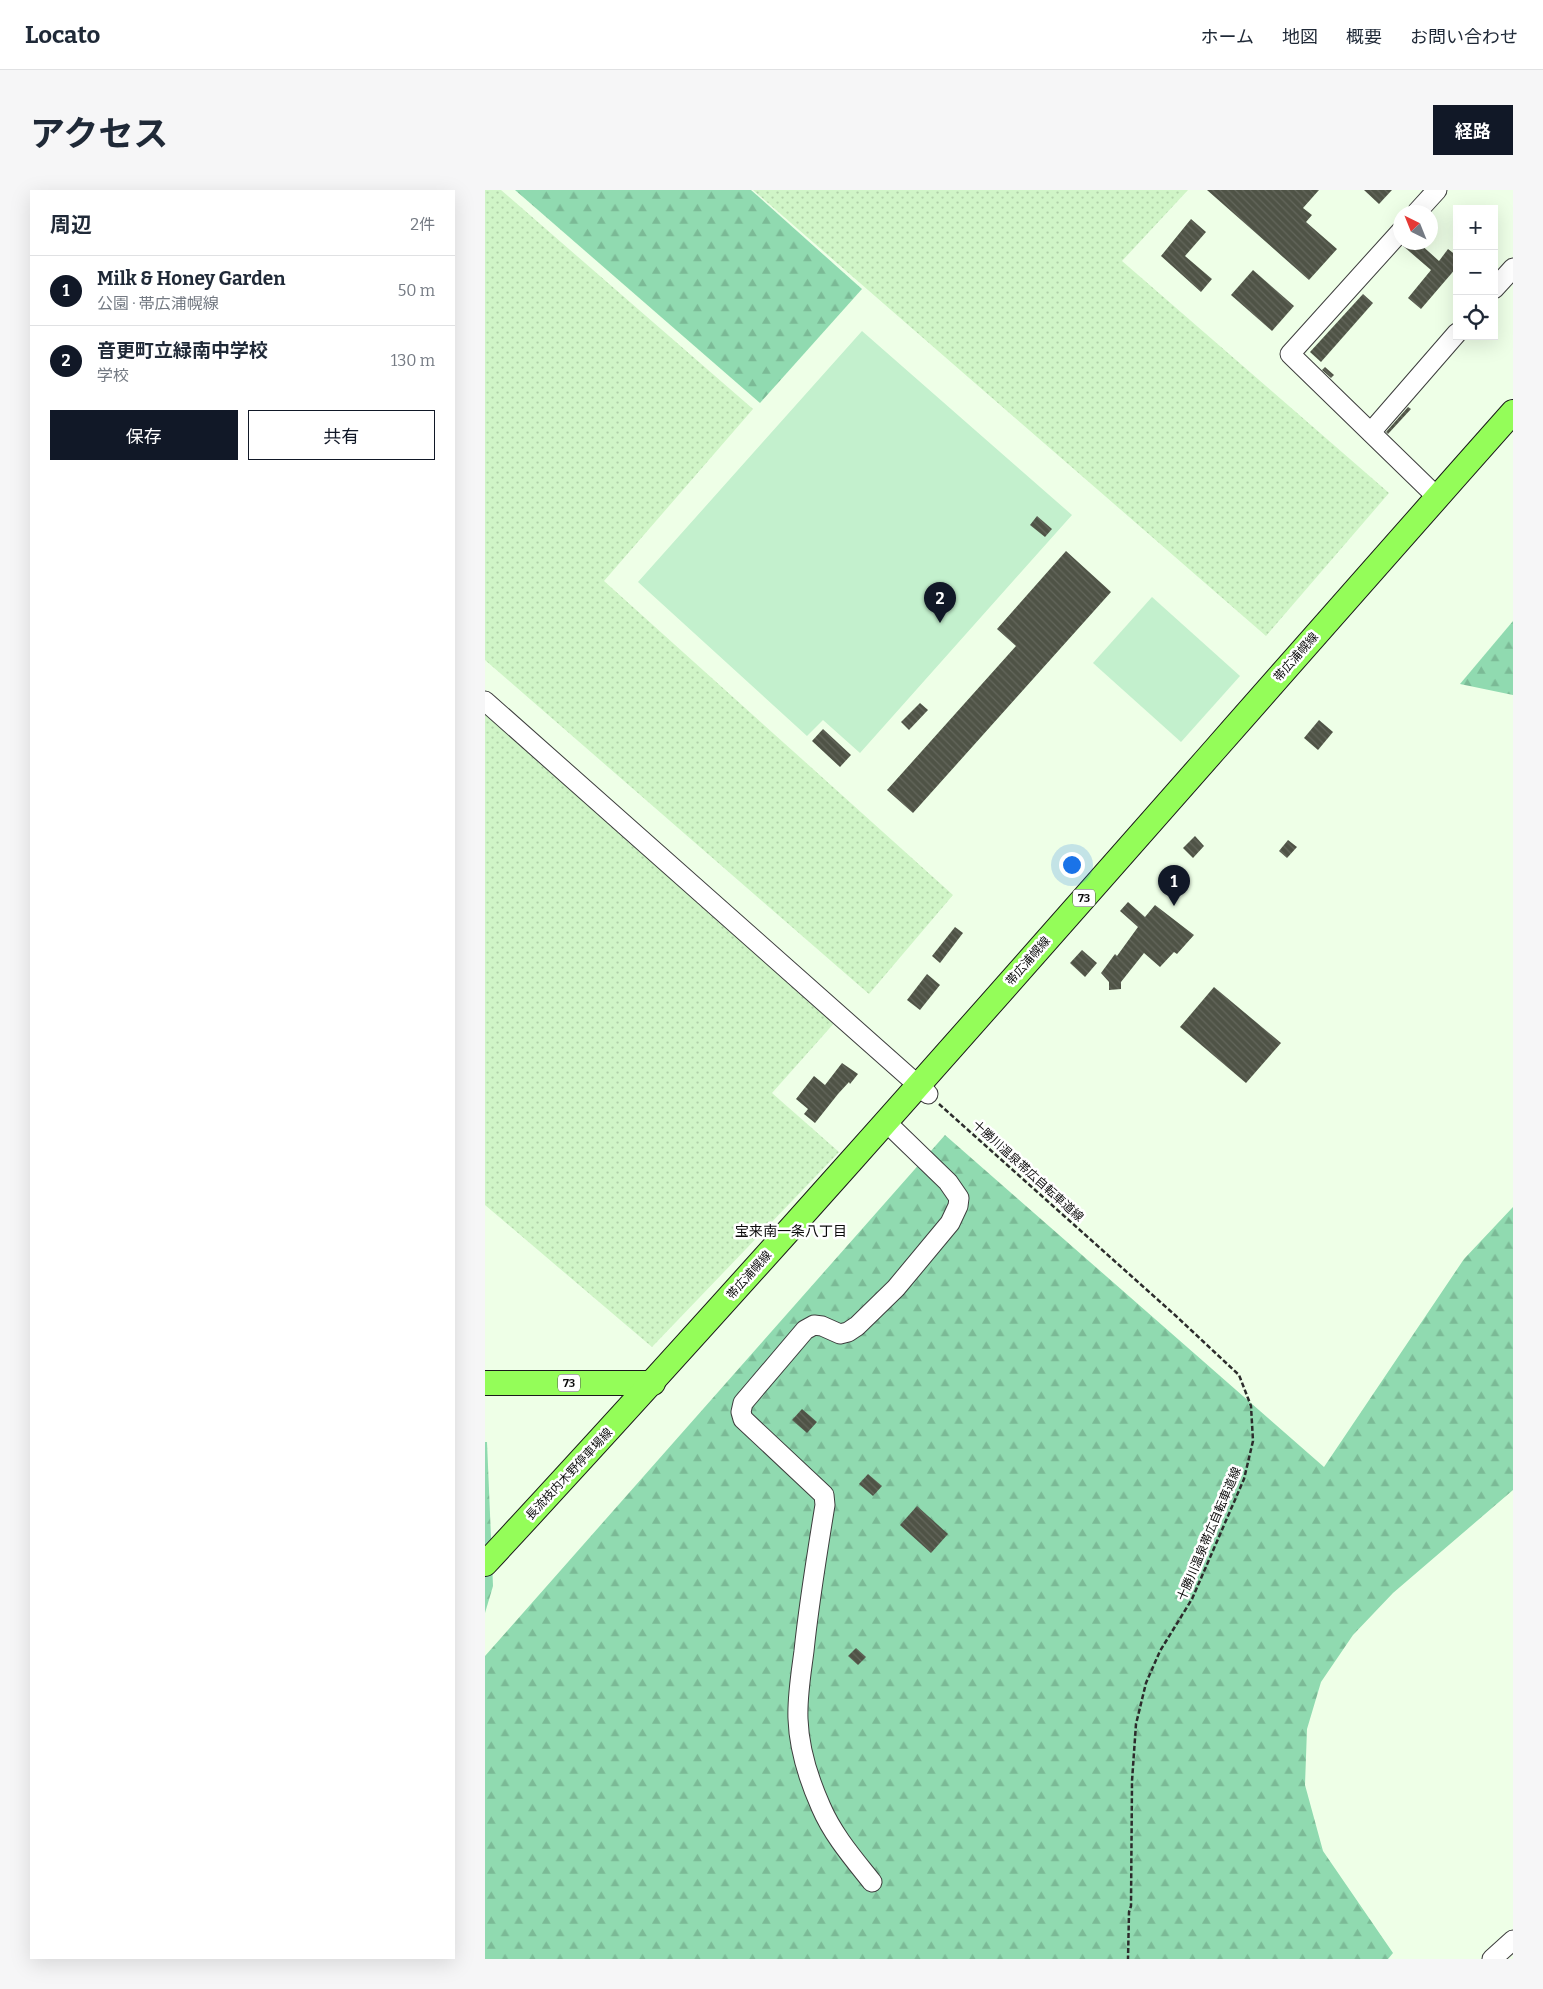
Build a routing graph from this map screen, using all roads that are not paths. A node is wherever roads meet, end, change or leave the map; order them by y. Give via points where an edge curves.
1 (1437, 190) edge
2 (1423, 205) edge
3 (1393, 240) edge
4 (1513, 268) edge
5 (1498, 285) edge
6 (1453, 338) edge
7 (1513, 412) edge
8 (1371, 432) junction
9 (1437, 497) junction
10 (485, 701) edge
11 (923, 1090) junction
12 (885, 1121) junction
13 (485, 1383) edge
14 (653, 1383) junction
15 (485, 1564) edge
16 (872, 1882) dead end
17 (1513, 1940) edge
18 (1492, 1959) edge

1 - 2 street
3 - 8 street via 1290,354
4 - 5 street
6 - 8 street
7 - 9 main road, 帯広浦幌線 / 73
8 - 9 street
9 - 11 main road, 帯広浦幌線 / 73
10 - 11 street
11 - 12 main road, 帯広浦幌線 / 73
12 - 14 main road, 帯広浦幌線 / 73
12 - 16 street via 949,1182 959,1198 950,1223 896,1288 857,1326 840,1334 814,1325 805,1330 743,1403 741,1412 743,1420 824,1495 798,1720 810,1781 821,1809 841,1843
13 - 14 main road, 73
14 - 15 main road, 長流枝内木野停車場線
17 - 18 street

